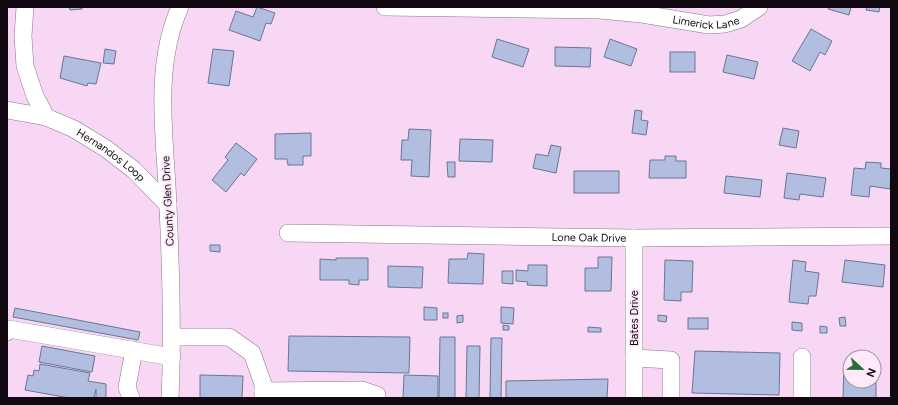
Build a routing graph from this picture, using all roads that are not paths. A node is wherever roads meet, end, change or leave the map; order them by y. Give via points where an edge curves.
1 (25, 7) edge
2 (180, 7) edge
3 (385, 7) edge
4 (759, 7) edge
5 (7, 110) edge
6 (46, 116) junction
7 (168, 205) junction
8 (288, 233) dead end
9 (891, 236) edge
10 (634, 238) junction
11 (7, 332) edge
12 (171, 336) junction
13 (134, 350) junction
14 (172, 357) junction
15 (802, 357) dead end
16 (634, 358) junction
17 (263, 395) edge
18 (131, 398) edge
19 (170, 398) edge
20 (377, 398) edge
21 (634, 398) edge
22 (671, 398) edge
23 (802, 398) edge

1 - 6 street via 25,66 35,96
2 - 7 street, County Glen Drive via 168,46 164,82
3 - 4 street, Limerick Lane via 600,10 709,25 741,19
5 - 6 street, Hernandos Loop
6 - 7 street, Hernandos Loop via 105,148 134,170
7 - 12 street, County Glen Drive via 172,288
8 - 10 street, Lone Oak Drive
9 - 10 street, Lone Oak Drive
10 - 16 street, Bates Drive
11 - 13 street via 8,329
12 - 14 street, County Glen Drive
12 - 17 street via 229,337 252,353 263,384
13 - 14 street
13 - 18 street via 127,386
14 - 19 street, County Glen Drive
15 - 23 street
16 - 21 street, Bates Drive
16 - 22 street via 671,360
17 - 20 street via 362,390 377,395

